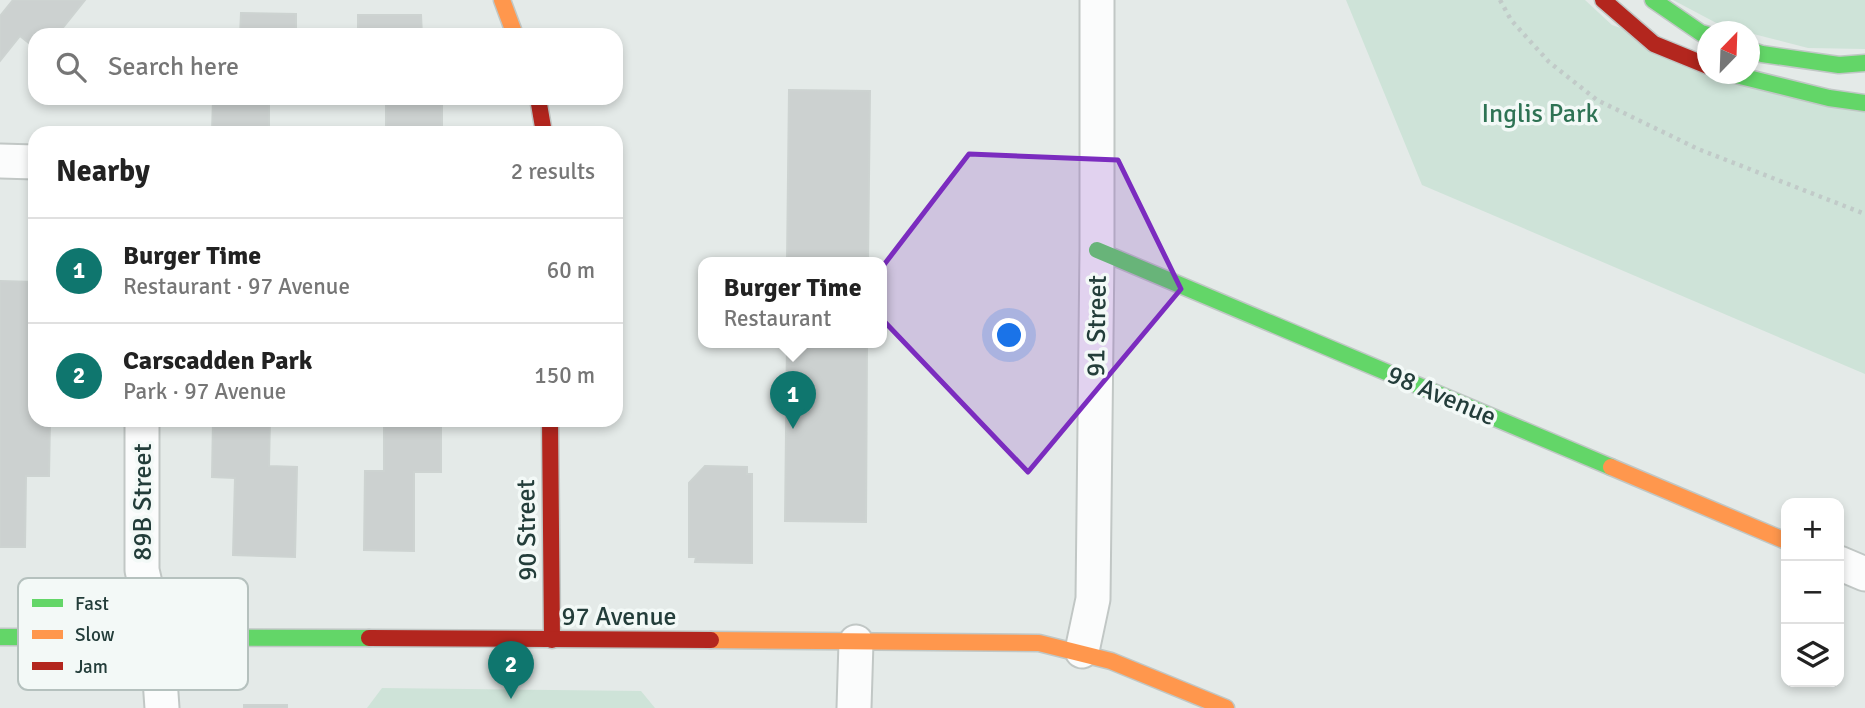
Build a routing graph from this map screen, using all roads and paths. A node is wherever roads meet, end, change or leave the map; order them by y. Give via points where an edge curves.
1 (502, 0) edge
2 (1097, 0) edge
3 (1500, 0) edge
4 (1603, 0) edge
5 (1653, 0) edge
6 (512, 28) edge
7 (1697, 30) edge
8 (1760, 53) edge
9 (1697, 62) edge
10 (1865, 63) edge
11 (1760, 81) edge
12 (1865, 103) edge
13 (539, 105) edge
14 (543, 126) edge
15 (0, 161) edge
16 (28, 162) edge
17 (1865, 214) edge
18 (1097, 250) junction
19 (142, 427) edge
20 (550, 427) edge
21 (1781, 539) edge
22 (1844, 565) edge
23 (1865, 574) edge
24 (144, 578) edge
25 (0, 637) edge
26 (18, 637) edge
27 (248, 637) edge
28 (552, 640) junction
29 (856, 642) junction
30 (1082, 651) junction
31 (161, 690) edge
32 (162, 708) edge
33 (854, 708) edge
34 (1226, 708) edge

1 - 6 street
2 - 18 street, 91 Street
3 - 17 path via 1511,20 1549,62 1597,100 1698,149
4 - 9 street via 1654,44
5 - 7 street
8 - 10 street via 1839,65
11 - 12 street
13 - 14 street
15 - 16 street
18 - 21 street, 98 Avenue
18 - 30 street, 91 Street via 1093,599
19 - 24 street, 89B Street
20 - 28 street, 90 Street
22 - 23 street
25 - 26 street, 97 Avenue
27 - 28 street, 97 Avenue
28 - 29 street, 97 Avenue
29 - 30 street, 97 Avenue via 1039,643
29 - 33 street
30 - 34 street, 97 Avenue
31 - 32 street, 89B Street

